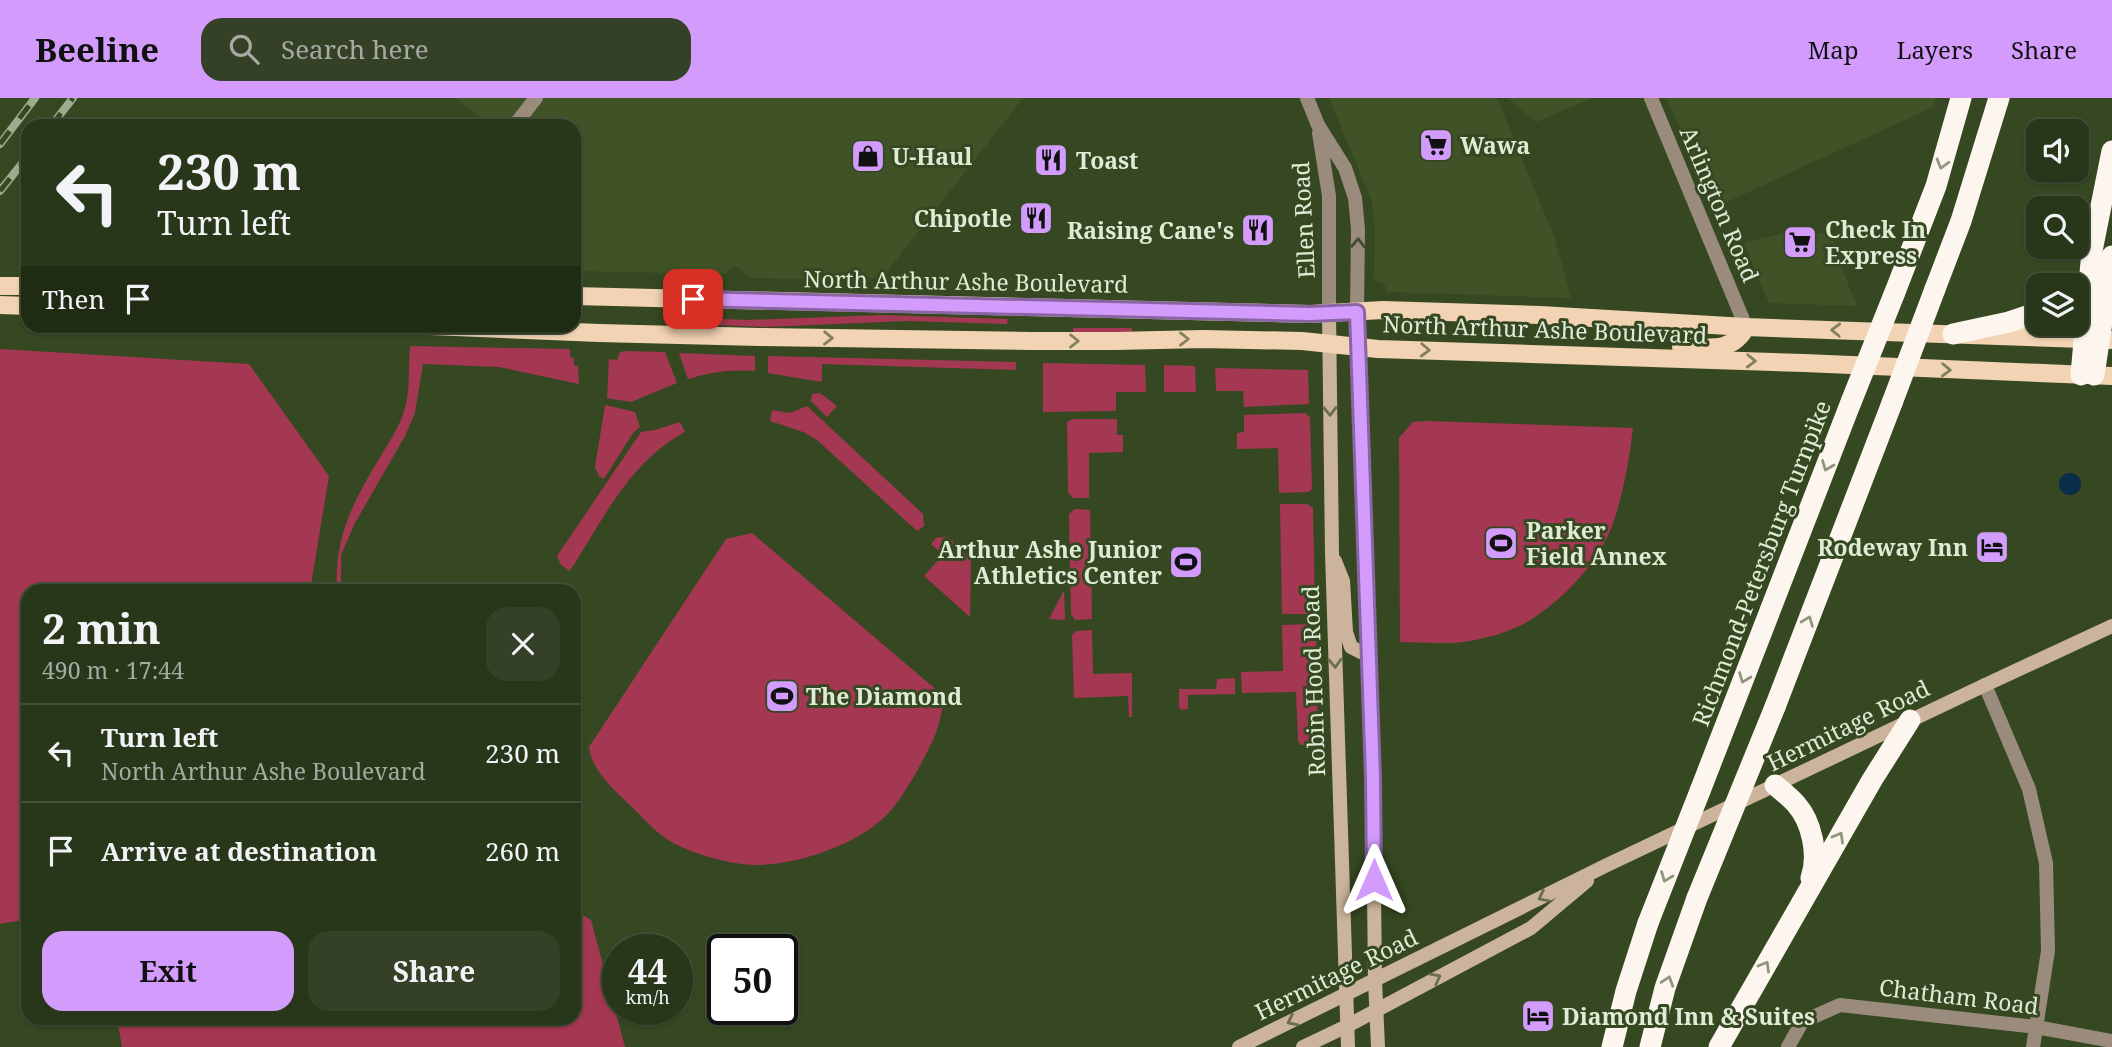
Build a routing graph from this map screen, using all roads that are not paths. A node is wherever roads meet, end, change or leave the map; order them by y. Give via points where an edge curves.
1 (536, 98) edge
2 (1307, 98) edge
3 (1651, 98) edge
4 (1961, 98) edge
5 (1999, 98) edge
6 (520, 119) edge
7 (1318, 125) junction
8 (2112, 151) edge
9 (2107, 258) edge
10 (2089, 273) edge
11 (0, 286) edge
12 (21, 286) edge
13 (581, 296) edge
14 (0, 305) edge
15 (21, 306) edge
16 (1357, 312) junction
17 (1329, 313) junction
18 (2026, 316) edge
19 (1746, 327) junction
20 (581, 332) edge
21 (1953, 334) junction
22 (2098, 339) edge
23 (1329, 343) junction
24 (1357, 346) junction
25 (1562, 355) junction
26 (2096, 375) edge
27 (1332, 553) junction
28 (2112, 626) edge
29 (1369, 656) junction
30 (1984, 685) junction
31 (1910, 720) junction
32 (1775, 785) junction
33 (1605, 866) junction
34 (1805, 896) junction
35 (1375, 980) junction
36 (1346, 995) junction
37 (1376, 1009) junction
38 (1347, 1026) junction
39 (2036, 1027) junction
40 (2112, 1041) edge
41 (1239, 1047) edge
42 (1303, 1047) edge
43 (1348, 1047) edge
44 (1378, 1047) edge
45 (1612, 1047) edge
46 (1650, 1047) edge
47 (1719, 1047) edge
48 (1788, 1047) edge
49 (2033, 1047) edge

1 - 6 street
2 - 7 street, Ellen Road
3 - 19 street, Arlington Road
4 -> 45 highway, Richmond-Petersburg Turnpike, bridge via 1936,186 1648,923
46 -> 5 highway, bridge via 1697,898 1961,221
16 -> 7 street, Ellen Road via 1354,198 1345,168
7 - 17 street, Ellen Road via 1329,196
8 - 9 highway
9 - 10 highway
9 - 22 highway
11 - 12 main road
13 - 17 main road, North Arthur Ashe Boulevard
14 - 15 main road
16 - 17 main road, North Arthur Ashe Boulevard
16 - 19 main road, North Arthur Ashe Boulevard via 1540,315
16 - 24 main road
17 - 23 main road, Robin Hood Road
18 - 21 highway
21 -> 19 main road, North Arthur Ashe Boulevard
19 - 25 main road via 1741,337 1724,347 1623,346
20 -> 23 main road, North Arthur Ashe Boulevard
21 - 22 main road, North Arthur Ashe Boulevard
22 - 26 highway
23 - 24 main road, North Arthur Ashe Boulevard
23 -> 27 main road, Robin Hood Road
24 -> 25 main road, North Arthur Ashe Boulevard
24 - 29 main road
25 -> 26 main road, North Arthur Ashe Boulevard
27 - 29 main road via 1343,580 1351,647
27 -> 36 main road, Robin Hood Road
28 - 30 main road, Hermitage Road
29 - 35 main road
30 - 31 main road, Hermitage Road
30 - 39 street via 2029,789 2046,863 2048,951
31 - 32 main road, Hermitage Road
34 -> 31 highway
32 - 33 main road, Hermitage Road
32 - 34 highway via 1797,805 1811,835 1814,869
33 -> 35 main road, Hermitage Road
37 -> 33 main road, Hermitage Road via 1531,928
47 -> 34 highway
35 - 36 main road, Hermitage Road
35 - 37 main road
36 - 38 main road, Robin Hood Road
36 -> 41 main road, Hermitage Road
37 - 38 main road, Hermitage Road
37 - 44 main road
38 - 42 main road, Hermitage Road
38 - 43 main road, Robin Hood Road
39 - 40 street, Chatham Road
39 - 48 street, Chatham Road via 1840,1005 1802,1022
39 - 49 street

